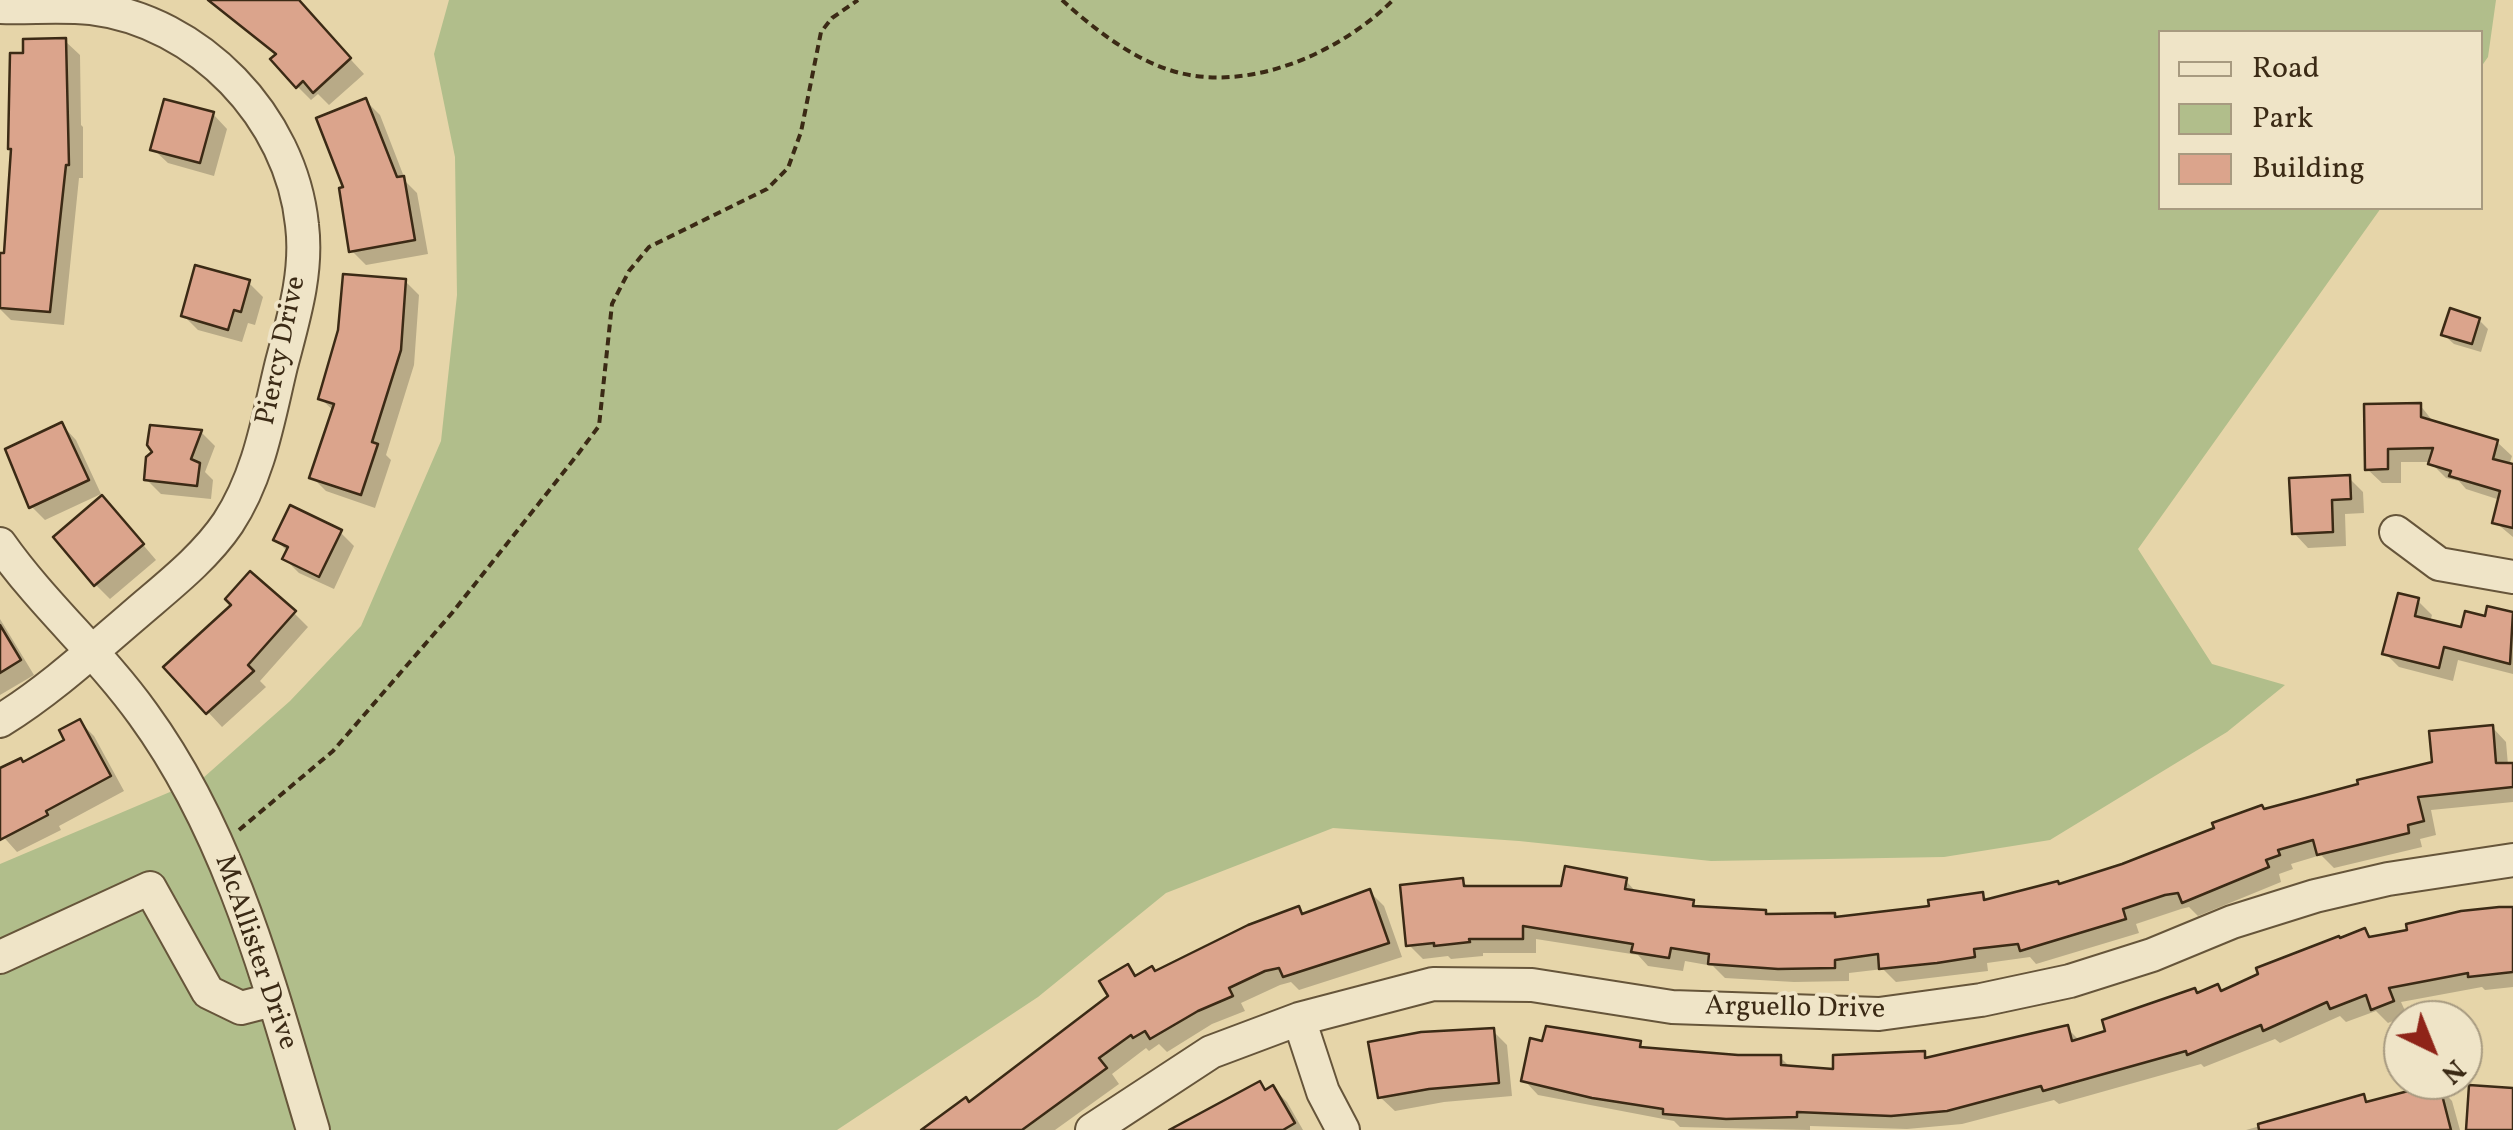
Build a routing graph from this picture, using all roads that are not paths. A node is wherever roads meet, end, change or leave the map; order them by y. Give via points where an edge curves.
1 (0, 7) edge
2 (2396, 532) dead end
3 (0, 544) edge
4 (2513, 577) edge
5 (92, 652) junction
6 (0, 721) edge
7 (2513, 860) edge
8 (0, 957) edge
9 (272, 1000) junction
10 (1299, 1019) junction
11 (313, 1130) edge
12 (1092, 1130) edge
13 (1343, 1130) edge

1 - 5 street, Piercy Drive via 91,8 128,16 192,45 230,76 272,132 292,175 303,226 301,287 258,462 228,523 190,566
2 - 4 street via 2439,564
3 - 5 street, McAllister Drive
5 - 6 street, Piercy Drive
5 - 9 street, McAllister Drive via 176,764 240,894
7 - 10 street, Arguello Drive via 2314,896 2070,980 1879,1014 1672,1007 1532,985 1434,984
8 - 9 street via 150,888 208,992 241,1008
9 - 11 street, McAllister Drive
10 - 12 street, Arguello Drive via 1211,1052
10 - 13 street

